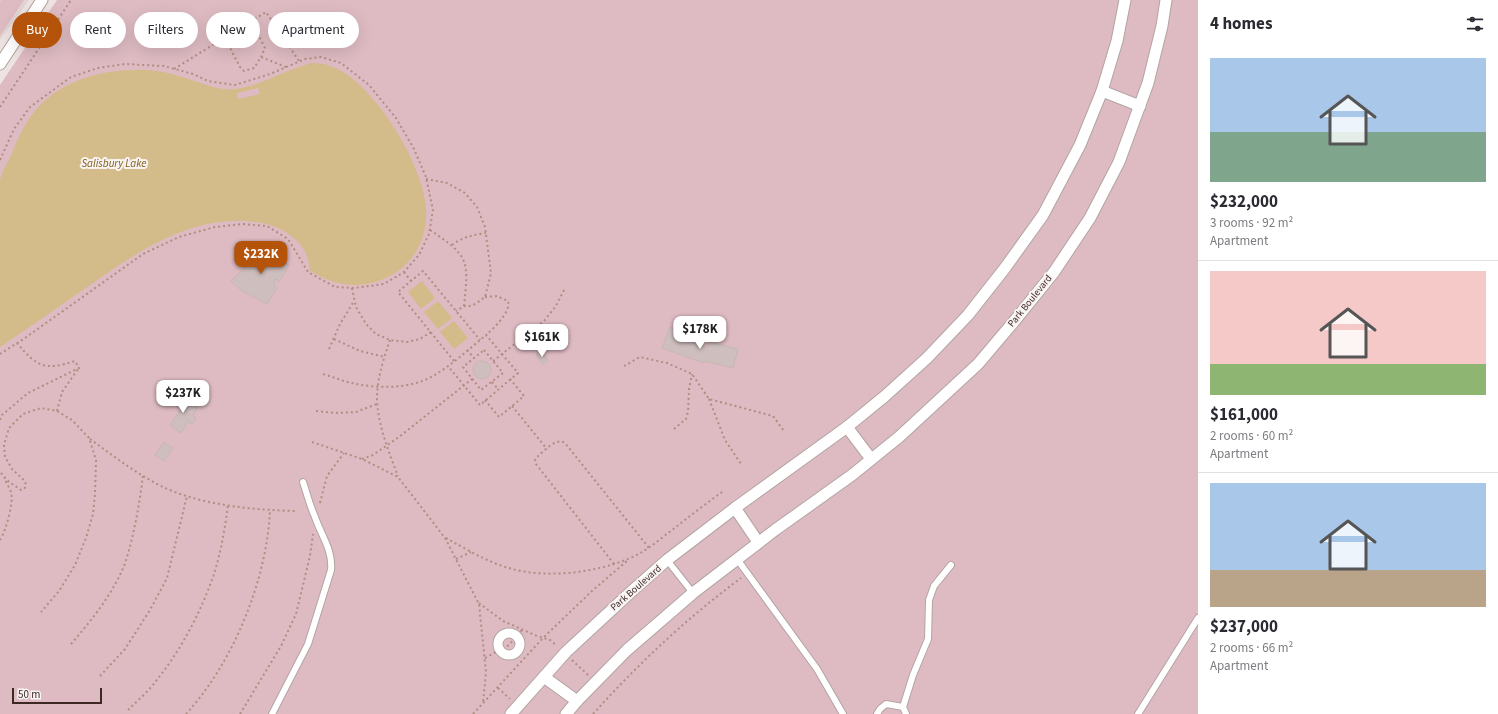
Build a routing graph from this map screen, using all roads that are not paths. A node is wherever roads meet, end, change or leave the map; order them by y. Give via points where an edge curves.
1 (42, 0) edge
2 (1125, 0) edge
3 (1166, 0) edge
4 (0, 64) edge
5 (1102, 91) junction
6 (1140, 106) junction
7 (848, 426) junction
8 (871, 459) junction
9 (303, 482) dead end
10 (735, 508) junction
11 (758, 542) junction
12 (737, 559) junction
13 (668, 560) junction
14 (951, 565) dead end
15 (693, 592) junction
16 (1198, 618) edge
17 (500, 650) joint
18 (544, 677) junction
19 (577, 701) junction
20 (903, 707) junction
21 (272, 714) edge
22 (512, 714) edge
23 (566, 714) edge
24 (843, 714) edge
25 (877, 714) edge
26 (906, 714) edge
27 (1138, 714) edge

1 - 4 street
2 - 5 street, Park Boulevard via 1118,41
3 - 6 street, Park Boulevard via 1148,83
5 - 6 street
5 - 7 street, Park Boulevard via 1080,145 1043,215 1005,268 968,315 927,358
6 - 8 street, Park Boulevard via 1119,162 1090,218 1054,272 978,364 899,437
7 - 8 street
7 - 10 street, Park Boulevard
8 - 11 street, Park Boulevard
9 - 21 lane via 315,519 330,551 332,570 308,644
10 - 11 street
10 - 13 street, Park Boulevard
11 - 12 street, Park Boulevard
12 - 15 street, Park Boulevard
12 - 24 lane via 817,669
13 - 15 lane
13 - 18 street, Park Boulevard via 576,642
14 - 20 lane via 934,586 929,600 928,639
15 - 19 street, Park Boulevard via 627,650
16 - 27 lane
17 - 17 street via 507,655 517,652 520,633 502,635 498,641
18 - 19 street
18 - 22 street, Park Boulevard
19 - 23 street, Park Boulevard
20 - 25 lane via 886,704
20 - 26 lane

